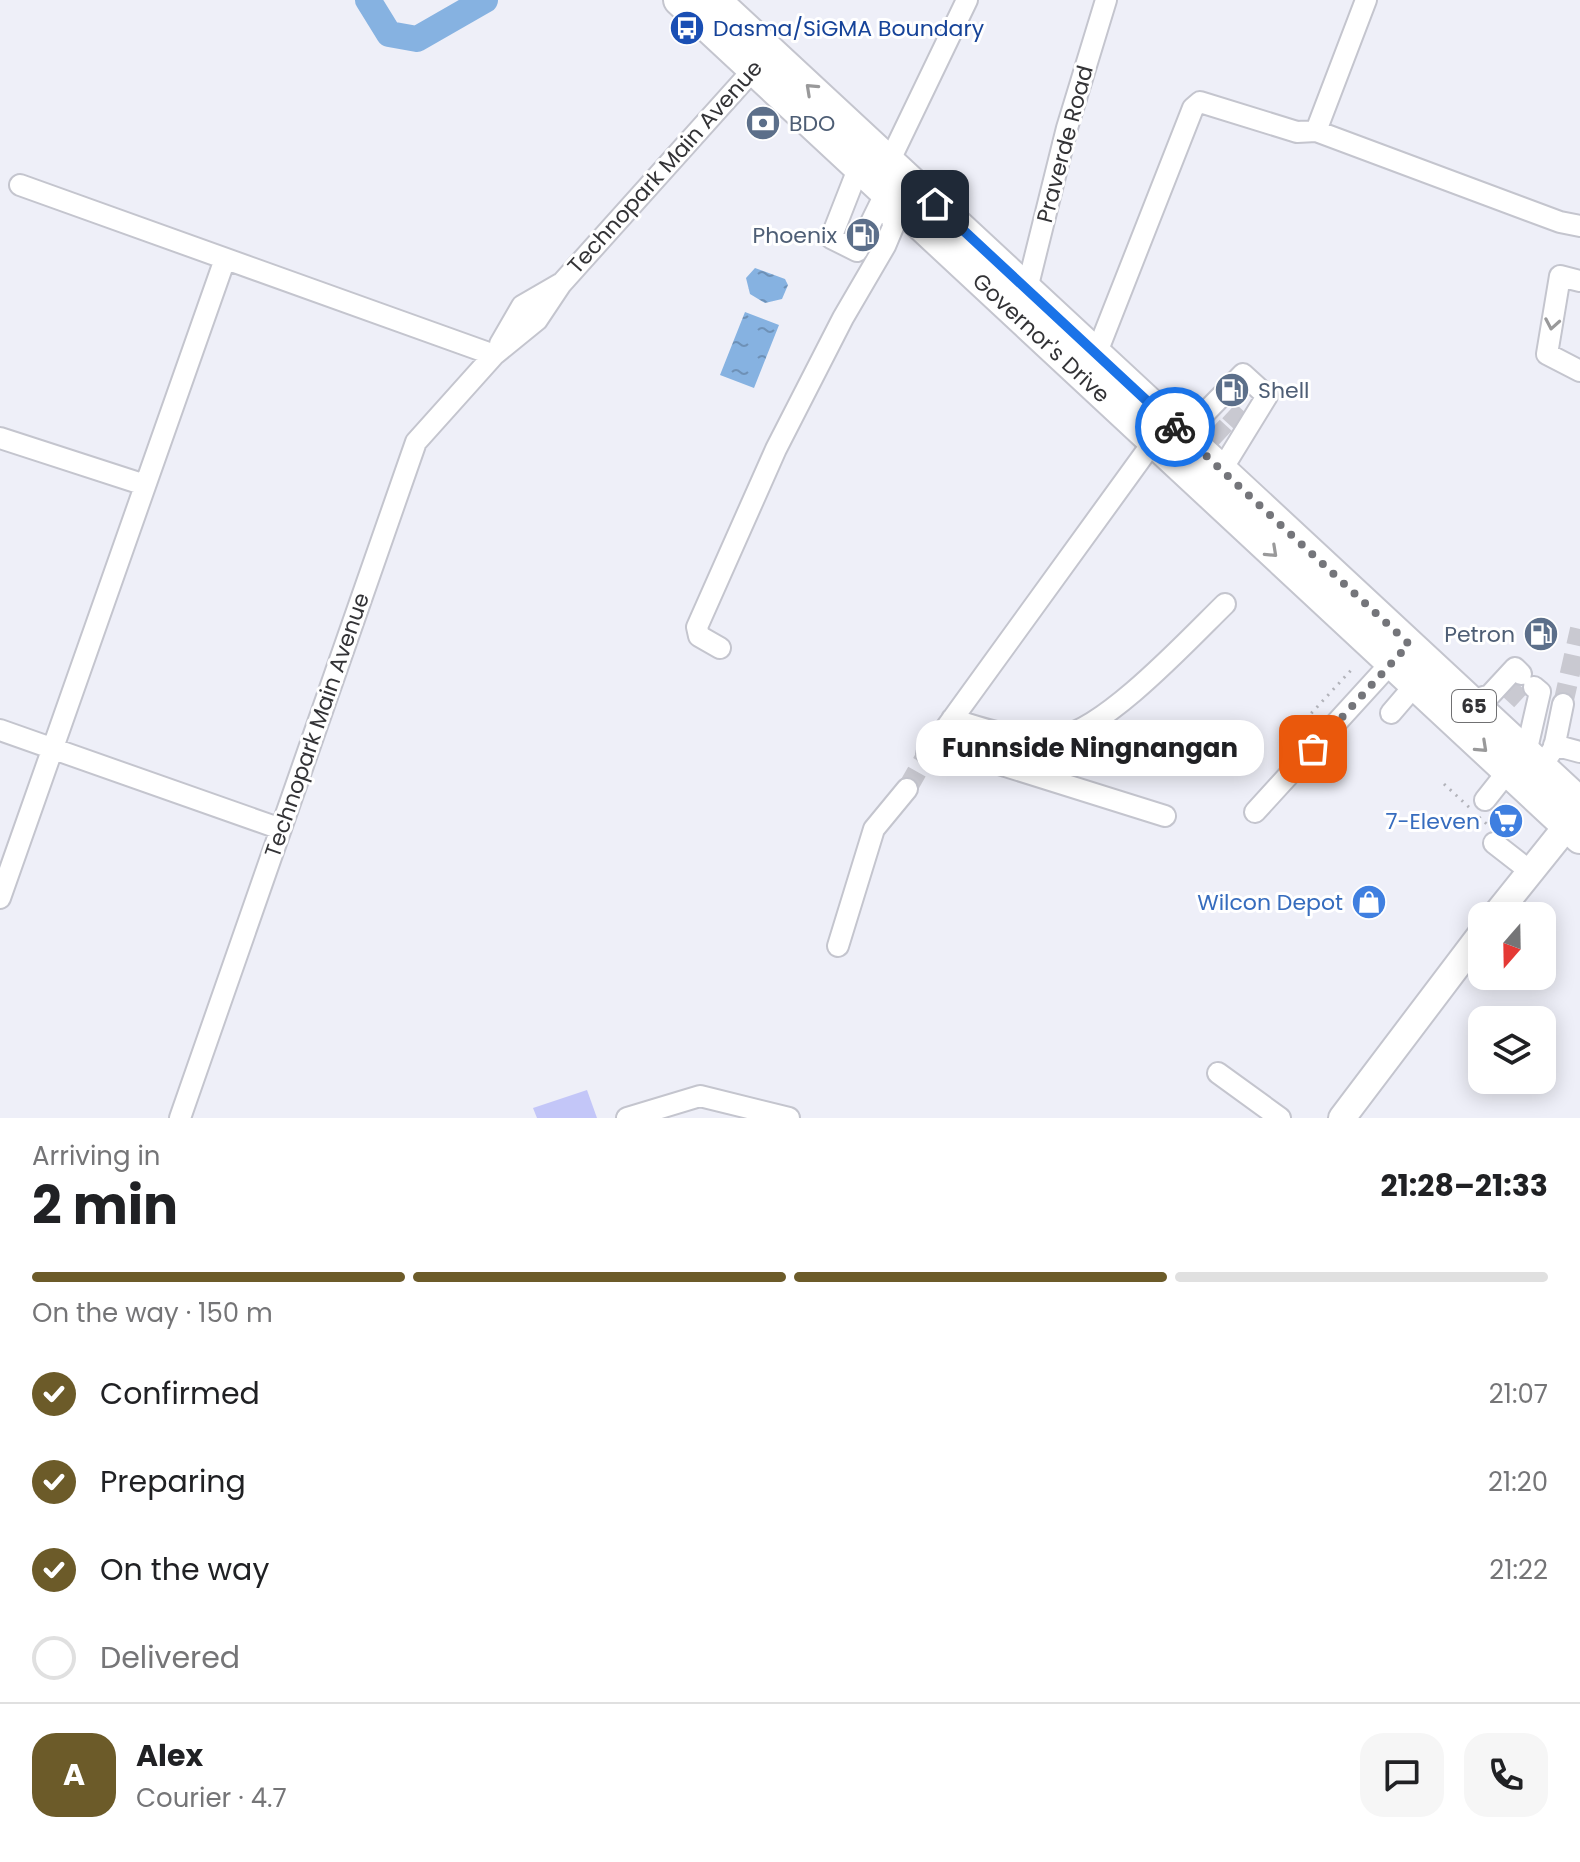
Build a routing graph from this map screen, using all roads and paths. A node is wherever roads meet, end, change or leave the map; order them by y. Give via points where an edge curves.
1 (679, 0) edge
2 (715, 0) edge
3 (967, 0) edge
4 (1106, 0) edge
5 (1366, 0) edge
6 (761, 61) junction
7 (1316, 131) junction
8 (889, 162) junction
9 (858, 169) junction
10 (20, 185) dead end
11 (887, 196) junction
12 (1580, 226) edge
13 (225, 259) junction
14 (1580, 281) edge
15 (1027, 289) junction
16 (494, 355) junction
17 (1083, 360) junction
18 (1579, 368) edge
19 (1163, 434) junction
20 (0, 438) edge
21 (1217, 449) junction
22 (145, 485) junction
23 (1225, 604) dead end
24 (720, 648) dead end
25 (1400, 654) junction
26 (1353, 668) dead end
27 (1415, 685) junction
28 (1470, 701) junction
29 (1563, 704) tunnel mouth
30 (1391, 713) dead end
31 (952, 719) junction
32 (0, 730) edge
33 (1295, 731) dead end
34 (52, 749) junction
35 (1580, 752) edge
36 (1532, 759) junction
37 (907, 789) tunnel mouth
38 (1485, 800) dead end
39 (1255, 812) dead end
40 (1165, 816) dead end
41 (1577, 819) edge
42 (281, 829) junction
43 (1494, 843) dead end
44 (1530, 871) junction
45 (0, 898) edge
46 (1506, 902) edge
47 (838, 946) dead end
48 (1468, 952) edge
49 (1218, 1073) dead end
50 (180, 1118) edge
51 (627, 1118) edge
52 (789, 1118) edge
53 (1280, 1118) edge
54 (1342, 1118) edge

1 - 6 highway, Governor's Drive / 65
2 - 6 highway, Governor's Drive / 65
3 - 8 street
4 - 15 street, Praverde Road
5 - 7 street
8 -> 6 highway, Governor's Drive / 65
6 - 9 highway, Governor's Drive / 65
6 - 16 street, Technopark Main Avenue via 561,284 537,320
7 - 12 street
7 - 17 street via 1297,132 1209,102 1193,108 1101,342
8 - 15 highway, Governor's Drive / 65
9 - 11 highway, Governor's Drive / 65
9 - 11 street via 831,238 857,251
10 - 13 street
11 - 17 highway, Governor's Drive / 65
11 - 24 street via 893,227 885,246 776,449 697,627 699,636
13 - 16 street
13 - 22 street
14 -> 18 street via 1560,276 1547,354
15 - 17 highway, Governor's Drive / 65
16 - 42 street, Technopark Main Avenue via 416,442
17 - 19 highway, Governor's Drive / 65
19 - 21 highway, Governor's Drive / 65
19 - 21 street
19 - 31 street
20 - 22 street
21 - 21 street via 1234,416
21 - 25 highway, Governor's Drive / 65 via 1237,503
22 - 34 street
23 - 31 street via 1149,678 1064,736 998,735
25 - 27 highway, Governor's Drive / 65
25 - 28 highway, Governor's Drive / 65
25 - 39 street
26 - 33 path
27 - 30 street
27 -> 36 highway, Governor's Drive / 65
28 - 36 highway, Governor's Drive / 65
28 - 36 street via 1520,691
29 - 36 street
31 - 40 street via 931,749
32 - 34 street
34 - 42 street
34 - 45 street
35 - 36 street
36 - 38 street
36 - 41 highway, Governor's Drive / 65
37 - 47 street via 874,829
41 - 44 main road
42 - 50 street, Technopark Main Avenue
43 - 44 street
44 - 46 main road
48 - 54 main road
49 - 53 street
51 - 52 street via 700,1096

